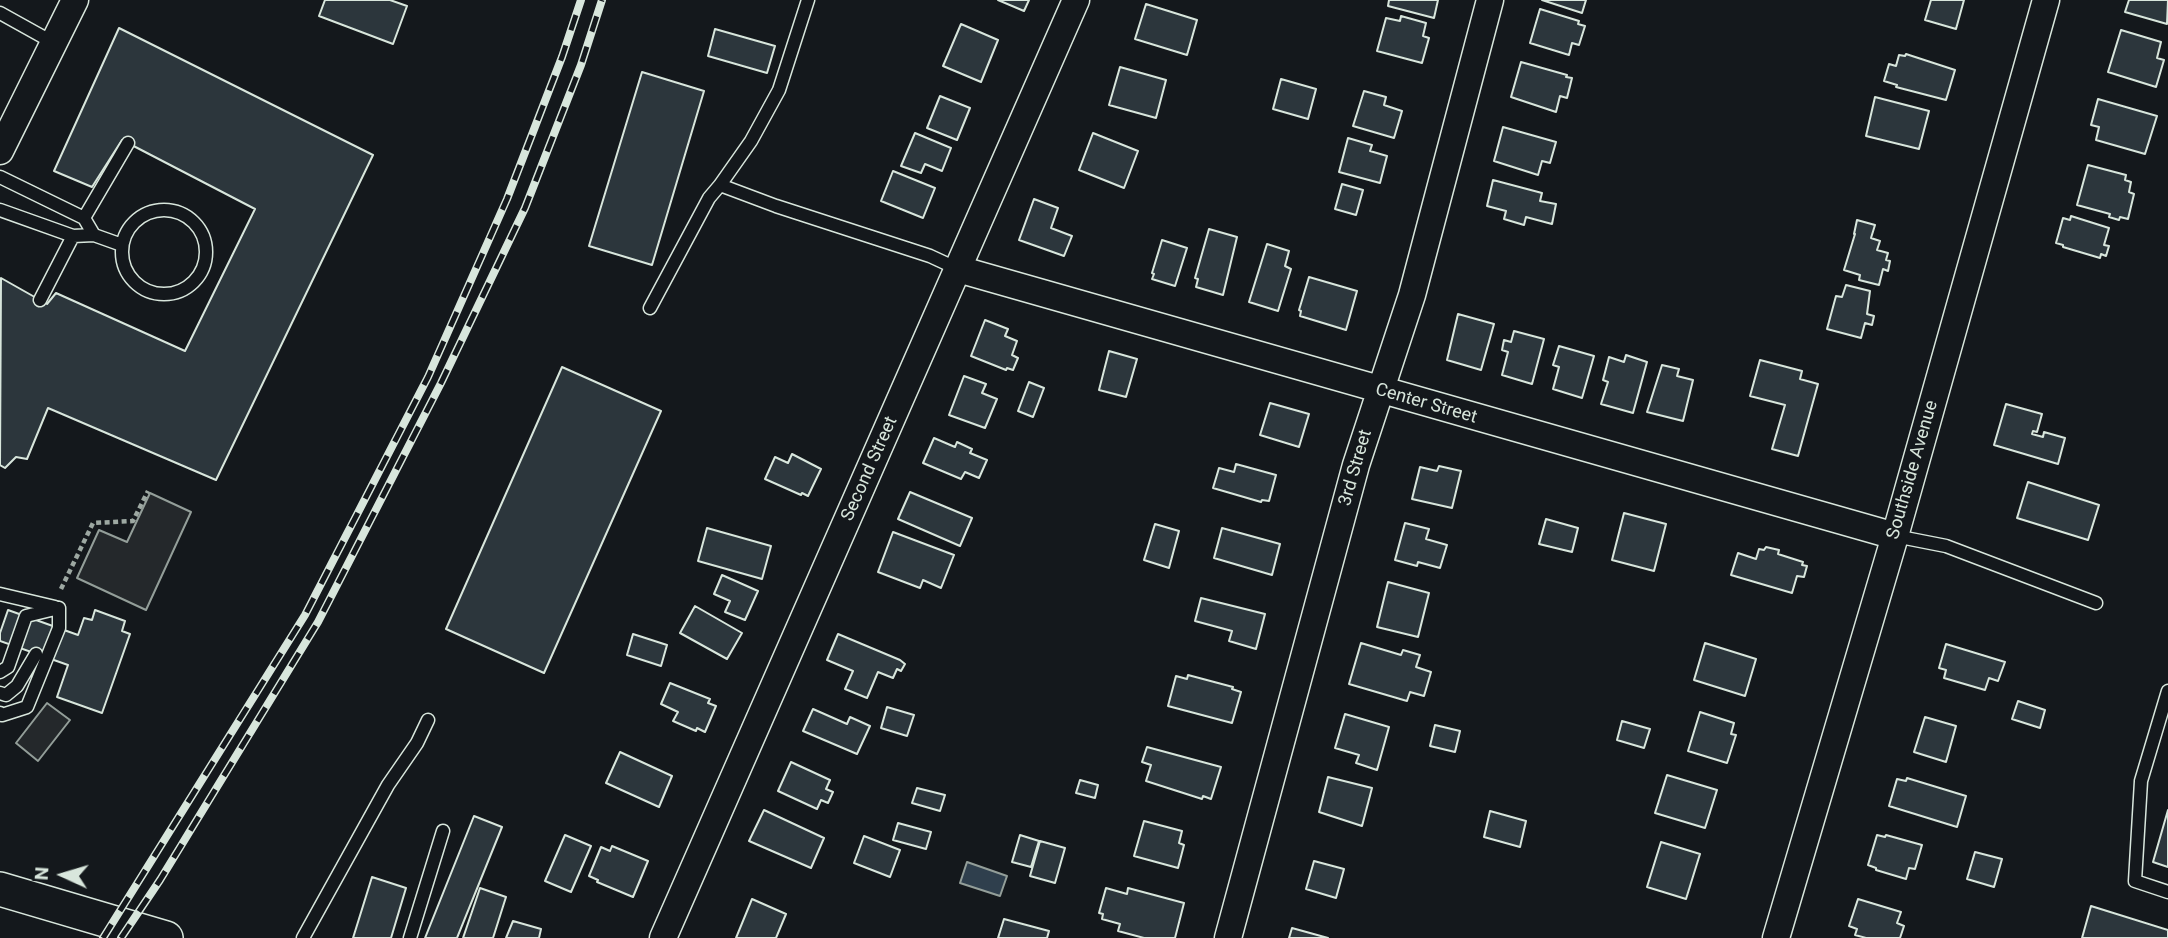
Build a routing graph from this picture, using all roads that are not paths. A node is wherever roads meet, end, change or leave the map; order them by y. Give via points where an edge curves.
1 (75, 0) edge
2 (808, 0) edge
3 (1076, 0) edge
4 (1490, 0) edge
5 (2046, 0) edge
6 (0, 13) edge
7 (54, 43) junction
8 (128, 144) dead end
9 (0, 151) edge
10 (0, 177) edge
11 (719, 185) junction
12 (0, 210) edge
13 (83, 218) junction
14 (94, 235) junction
15 (73, 236) junction
16 (122, 245) junction
17 (958, 269) junction
18 (40, 300) dead end
19 (650, 308) dead end
20 (1380, 391) junction
21 (1895, 536) junction
22 (0, 594) edge
23 (2096, 603) dead end
24 (59, 608) junction
25 (48, 624) dead end
26 (36, 654) dead end
27 (0, 672) edge
28 (2168, 691) edge
29 (0, 694) edge
30 (0, 713) edge
31 (428, 720) dead end
32 (443, 831) dead end
33 (0, 889) edge
34 (2168, 892) edge
35 (166, 938) edge
36 (303, 938) edge
37 (410, 938) edge
38 (663, 938) edge
39 (1228, 938) edge
40 (1776, 938) edge

1 - 7 street
2 - 11 lane via 779,90 751,141
3 - 17 street, Second Street
4 - 20 street, 3rd Street via 1412,295
5 - 21 street, Southside Avenue
6 - 7 lane
7 - 9 street
8 - 13 lane
10 - 13 lane
11 - 17 lane
11 - 19 lane
12 - 15 lane
13 - 14 lane
14 - 15 lane
14 - 16 lane
15 - 18 lane
16 - 16 lane via 127,272 135,283 159,294 173,294 196,280 206,255 205,240 189,217 162,209 135,220
17 - 20 street, Center Street
17 - 38 street, Second Street
20 - 21 street, Center Street
20 - 39 street, 3rd Street
21 - 23 lane via 1946,545
21 - 40 street, Southside Avenue
22 - 24 lane
24 - 25 lane
24 - 27 lane via 26,616 8,667
24 - 30 lane via 59,628 27,707
26 - 29 lane via 17,686
28 - 34 lane via 2141,781 2135,881
31 - 36 lane
32 - 37 lane
33 - 35 street

